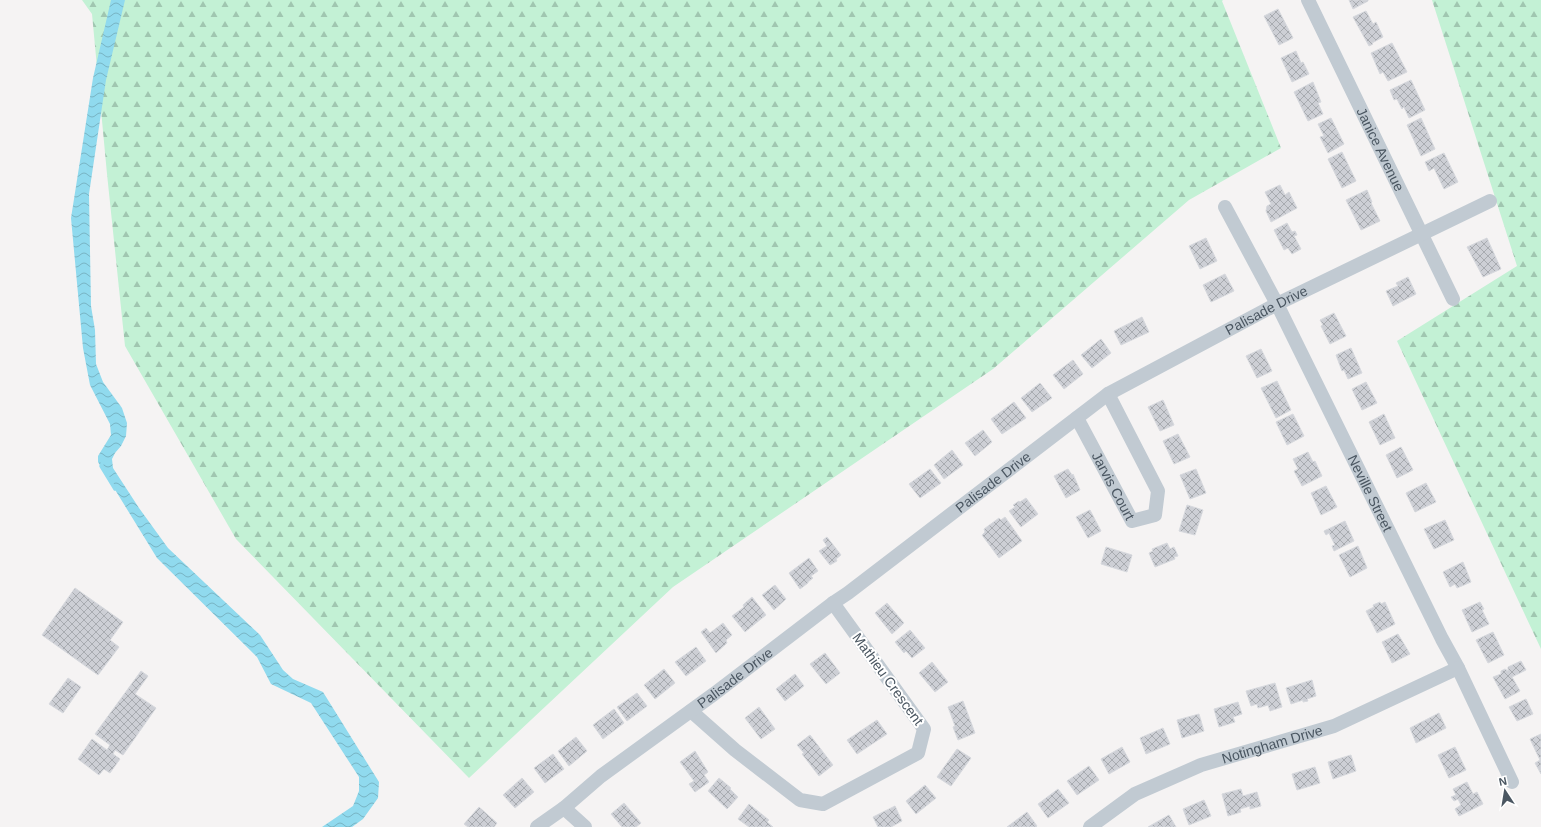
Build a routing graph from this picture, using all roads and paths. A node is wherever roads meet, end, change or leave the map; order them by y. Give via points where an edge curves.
1 (1308, 0) edge
2 (1490, 201) dead end
3 (1225, 207) dead end
4 (1422, 234) junction
5 (1453, 298) dead end
6 (1277, 304) junction
7 (1108, 394) junction
8 (1077, 418) junction
9 (832, 603) junction
10 (1458, 668) junction
11 (691, 711) junction
12 (1512, 782) dead end
13 (564, 808) junction
14 (537, 827) edge
15 (585, 827) edge
16 (1090, 827) edge

1 - 4 street, Janice Avenue
2 - 4 street, Palisade Drive
3 - 6 street, Neville Street
4 - 5 street, Janice Avenue
4 - 6 street, Palisade Drive
6 - 7 street, Palisade Drive
6 - 10 street, Neville Street
7 - 8 street, Palisade Drive
7 - 8 street, Jarvis Court via 1158,491 1156,515 1132,521
8 - 9 street, Palisade Drive
9 - 11 street, Palisade Drive
9 - 11 street, Mathieu Crescent via 924,729 918,753 823,804 800,800 735,750
10 - 12 street, Neville Street
10 - 16 street, Notingham Drive via 1334,726 1201,765 1135,794
11 - 13 street, Palisade Drive via 601,776
13 - 14 street, Palisade Drive
13 - 15 street

